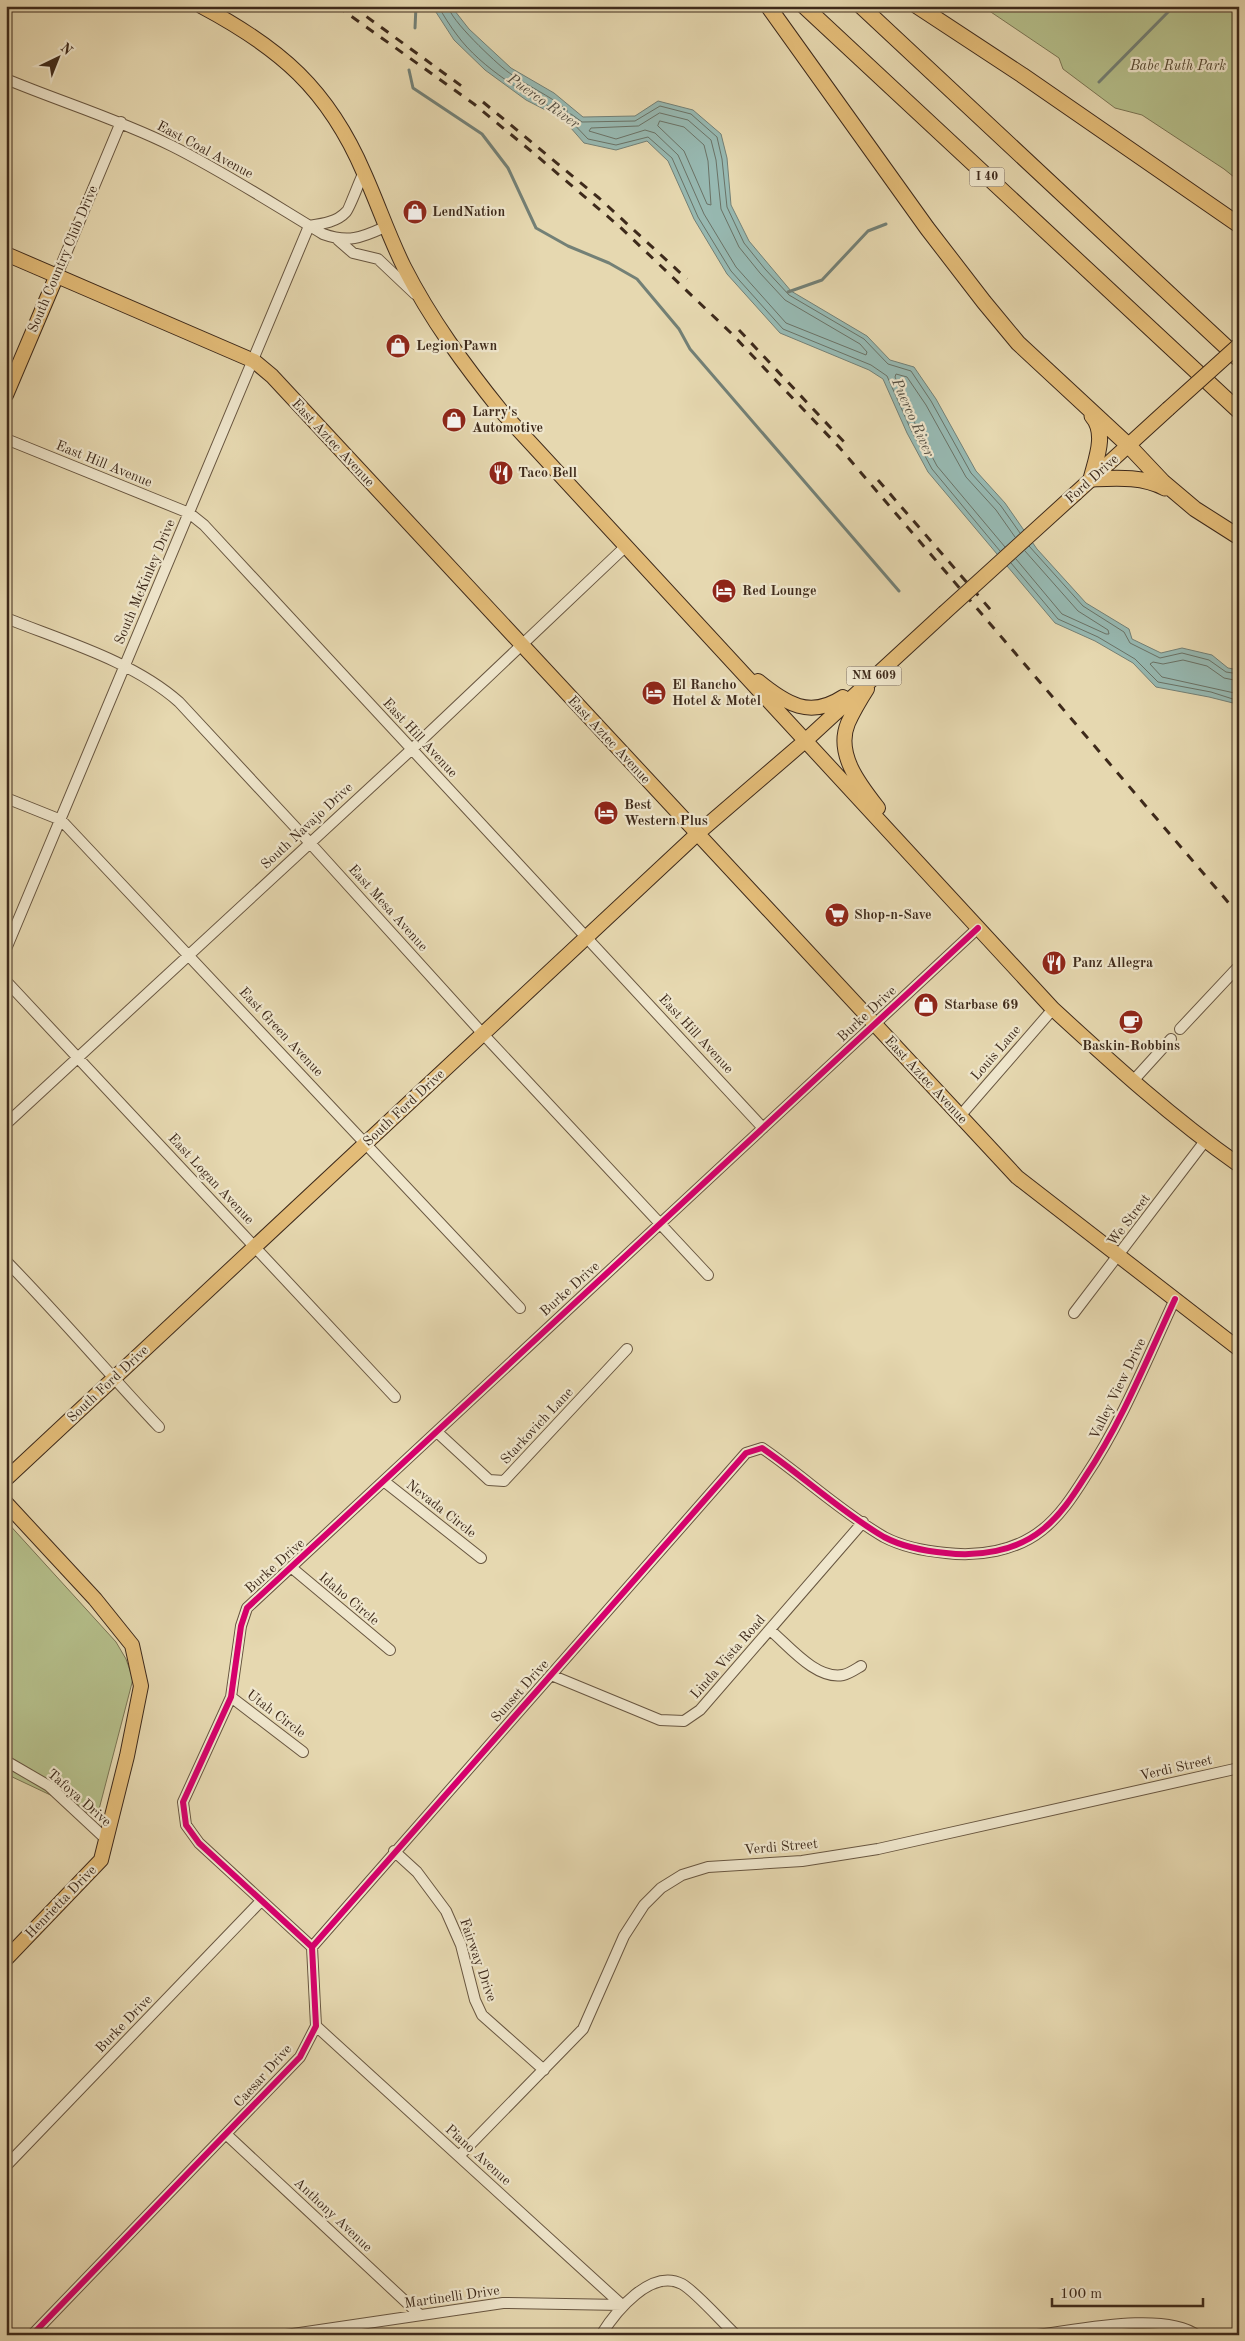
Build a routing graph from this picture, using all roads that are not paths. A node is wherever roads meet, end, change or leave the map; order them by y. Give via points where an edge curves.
1 (201, 6) edge
2 (768, 6) edge
3 (804, 6) edge
4 (861, 6) edge
5 (917, 6) edge
6 (6, 79) edge
7 (121, 122) junction
8 (364, 172) junction
9 (1239, 225) edge
10 (309, 226) junction
11 (385, 227) junction
12 (338, 240) junction
13 (6, 254) edge
14 (57, 275) junction
15 (423, 302) junction
16 (1239, 345) edge
17 (1239, 359) edge
18 (254, 361) junction
19 (6, 396) edge
20 (1076, 396) junction
21 (1239, 411) edge
22 (6, 439) edge
23 (1129, 446) junction
24 (1092, 479) junction
25 (1195, 509) junction
26 (188, 513) junction
27 (1239, 537) edge
28 (625, 547) junction
29 (6, 618) edge
30 (522, 645) junction
31 (718, 647) junction
32 (124, 666) junction
33 (873, 677) junction
34 (806, 741) junction
35 (412, 749) junction
36 (6, 798) edge
37 (61, 820) junction
38 (698, 834) junction
39 (310, 842) junction
40 (933, 880) junction
41 (978, 928) junction
42 (588, 937) junction
43 (6, 949) edge
44 (189, 954) junction
45 (1239, 966) edge
46 (6, 981) edge
47 (1053, 1009) junction
48 (874, 1024) junction
49 (1180, 1029) dead end
50 (483, 1034) junction
51 (1171, 1039) dead end
52 (79, 1058) junction
53 (1132, 1082) junction
54 (960, 1116) junction
55 (6, 1124) edge
56 (763, 1128) junction
57 (1205, 1141) junction
58 (366, 1144) junction
59 (1239, 1165) edge
60 (660, 1224) junction
61 (255, 1247) junction
62 (1119, 1257) junction
63 (6, 1261) edge
64 (708, 1275) dead end
65 (1175, 1299) junction
66 (520, 1308) dead end
67 (1074, 1313) dead end
68 (627, 1349) dead end
69 (1239, 1350) edge
70 (114, 1379) junction
71 (395, 1397) dead end
72 (159, 1427) dead end
73 (437, 1432) junction
74 (746, 1453) joint
75 (6, 1479) edge
76 (385, 1482) junction
77 (6, 1503) edge
78 (862, 1522) junction
79 (481, 1558) dead end
80 (292, 1568) junction
81 (770, 1630) junction
82 (390, 1650) dead end
83 (862, 1666) dead end
84 (551, 1675) junction
85 (232, 1697) junction
86 (303, 1752) dead end
87 (6, 1761) edge
88 (1239, 1768) edge
89 (107, 1840) junction
90 (394, 1851) junction
91 (261, 1902) junction
92 (312, 1946) junction
93 (6, 1959) edge
94 (316, 2026) junction
95 (544, 2070) junction
96 (227, 2135) junction
97 (459, 2156) junction
98 (6, 2166) edge
99 (622, 2305) junction
100 (420, 2315) junction
101 (1105, 2331) edge
102 (32, 2335) edge
103 (286, 2335) edge
104 (601, 2335) edge
105 (736, 2335) edge
106 (1037, 2335) edge
107 (1197, 2335) edge

1 - 8 main road via 266,44 313,87 337,120
2 - 20 highway via 984,302 1018,344
3 - 21 highway, I 40
4 - 17 highway, I 40
5 - 9 highway via 1022,74
6 - 7 street, East Coal Avenue
7 - 10 street, East Coal Avenue via 230,177
7 - 14 street, South Country Club Drive
8 - 10 street via 347,212 332,222
8 - 11 main road
10 - 12 street, East Coal Avenue
10 - 18 street, South McKinley Drive
11 - 12 street via 367,235
11 - 15 main road
12 - 15 street, East Coal Avenue via 353,253 378,259
13 - 14 main road, East Aztec Avenue
14 - 18 main road, East Aztec Avenue
14 - 19 main road, South Country Club Drive
15 - 28 main road via 450,346 502,412
16 - 23 main road, Ford Drive / NM 609, bridge
18 - 26 street, South McKinley Drive
18 - 30 main road, East Aztec Avenue
20 - 23 highway
20 - 24 highway via 1096,421 1100,435
22 - 26 street, East Hill Avenue
23 - 24 main road, Ford Drive / NM 609
23 - 25 highway via 1163,482
24 - 25 highway via 1154,482
24 - 33 main road, Ford Drive / NM 609, bridge
25 - 27 highway
26 - 32 street, South McKinley Drive
26 - 35 street, East Hill Avenue via 204,525
28 - 30 street, South Navajo Drive
28 - 31 main road
29 - 32 street, East Mesa Avenue
30 - 35 street, South Navajo Drive
30 - 38 main road, East Aztec Avenue
31 - 33 main road via 760,683 799,707 830,705
31 - 34 main road
32 - 37 street, South McKinley Drive
32 - 39 street, East Mesa Avenue via 163,688 179,702
33 - 34 main road, NM 609
33 - 40 main road via 847,724 845,751 865,791
34 - 38 main road, South Ford Drive
34 - 40 main road
35 - 39 street, South Navajo Drive
35 - 42 street, East Hill Avenue
36 - 37 street, East Green Avenue
37 - 43 street, South McKinley Drive
37 - 44 street, East Green Avenue
38 - 42 main road, South Ford Drive
38 - 48 main road, East Aztec Avenue
39 - 44 street, South Navajo Drive
39 - 50 street, East Mesa Avenue
40 - 41 main road
41 - 47 main road
41 - 48 street, Burke Drive
42 - 50 main road, South Ford Drive
42 - 56 street, East Hill Avenue
44 - 52 street, South Navajo Drive
44 - 58 street, East Green Avenue
45 - 49 street
46 - 52 street, East Logan Avenue
47 - 53 main road
47 - 54 street, Louis Lane
48 - 54 main road, East Aztec Avenue
48 - 56 street, Burke Drive
50 - 58 main road, South Ford Drive
50 - 60 street, East Mesa Avenue
51 - 53 street
52 - 55 street, South Navajo Drive
52 - 61 street, East Logan Avenue
53 - 57 main road
54 - 62 main road, East Aztec Avenue via 1017,1177
56 - 60 street, Burke Drive
57 - 59 main road
57 - 62 street, We Street
58 - 61 main road, South Ford Drive
58 - 66 street, East Green Avenue
60 - 64 street, East Mesa Avenue
60 - 73 street, Burke Drive
61 - 70 main road, South Ford Drive
61 - 71 street, East Logan Avenue
62 - 65 main road, East Aztec Avenue
62 - 67 street, We Street
63 - 70 street via 60,1316
65 - 69 main road, East Aztec Avenue
65 - 78 street, Valley View Drive via 1116,1428 1078,1488 1042,1530 1000,1550 954,1554 908,1547
68 - 73 street, Starkovich Lane via 504,1481 489,1480
70 - 72 street
70 - 75 main road, South Ford Drive
73 - 76 street, Burke Drive
74 - 78 street, Valley View Drive via 762,1448
74 - 84 street, Sunset Drive
76 - 79 street, Nevada Circle
76 - 80 street, Burke Drive
77 - 89 main road, Henrietta Drive via 95,1599 132,1645 135,1654 141,1686
78 - 81 street, Linda Vista Road
80 - 82 street, Idaho Circle
80 - 85 street, Burke Drive via 247,1608 241,1626
81 - 83 street via 813,1667 844,1675
81 - 84 street, Linda Vista Road via 700,1710 684,1721 660,1720
84 - 90 street, Sunset Drive
85 - 86 street, Utah Circle
85 - 91 street via 183,1802 186,1825 199,1843
87 - 89 street, Tafoya Drive via 49,1786
88 - 95 street, Verdi Street via 878,1849 802,1861 708,1867 682,1875 661,1888 644,1905 624,1936 583,2029
89 - 93 main road, Henrietta Drive via 101,1860
90 - 92 street, Sunset Drive
90 - 95 street, Fairway Drive via 417,1872 446,1911 461,1945 482,2015
91 - 92 street
91 - 98 street, Burke Drive
92 - 94 street
94 - 96 street, Caesar Drive via 300,2057
94 - 97 street, Piano Avenue
95 - 97 street, Verdi Street
96 - 100 street, Anthony Avenue
96 - 102 street, Caesar Drive
97 - 99 street, Piano Avenue
99 - 100 street, Martinelli Drive via 503,2303
99 - 104 street
99 - 105 street via 658,2280 670,2280 683,2284
100 - 103 street, Martinelli Drive
101 - 106 street
101 - 107 street via 1155,2323 1175,2326

